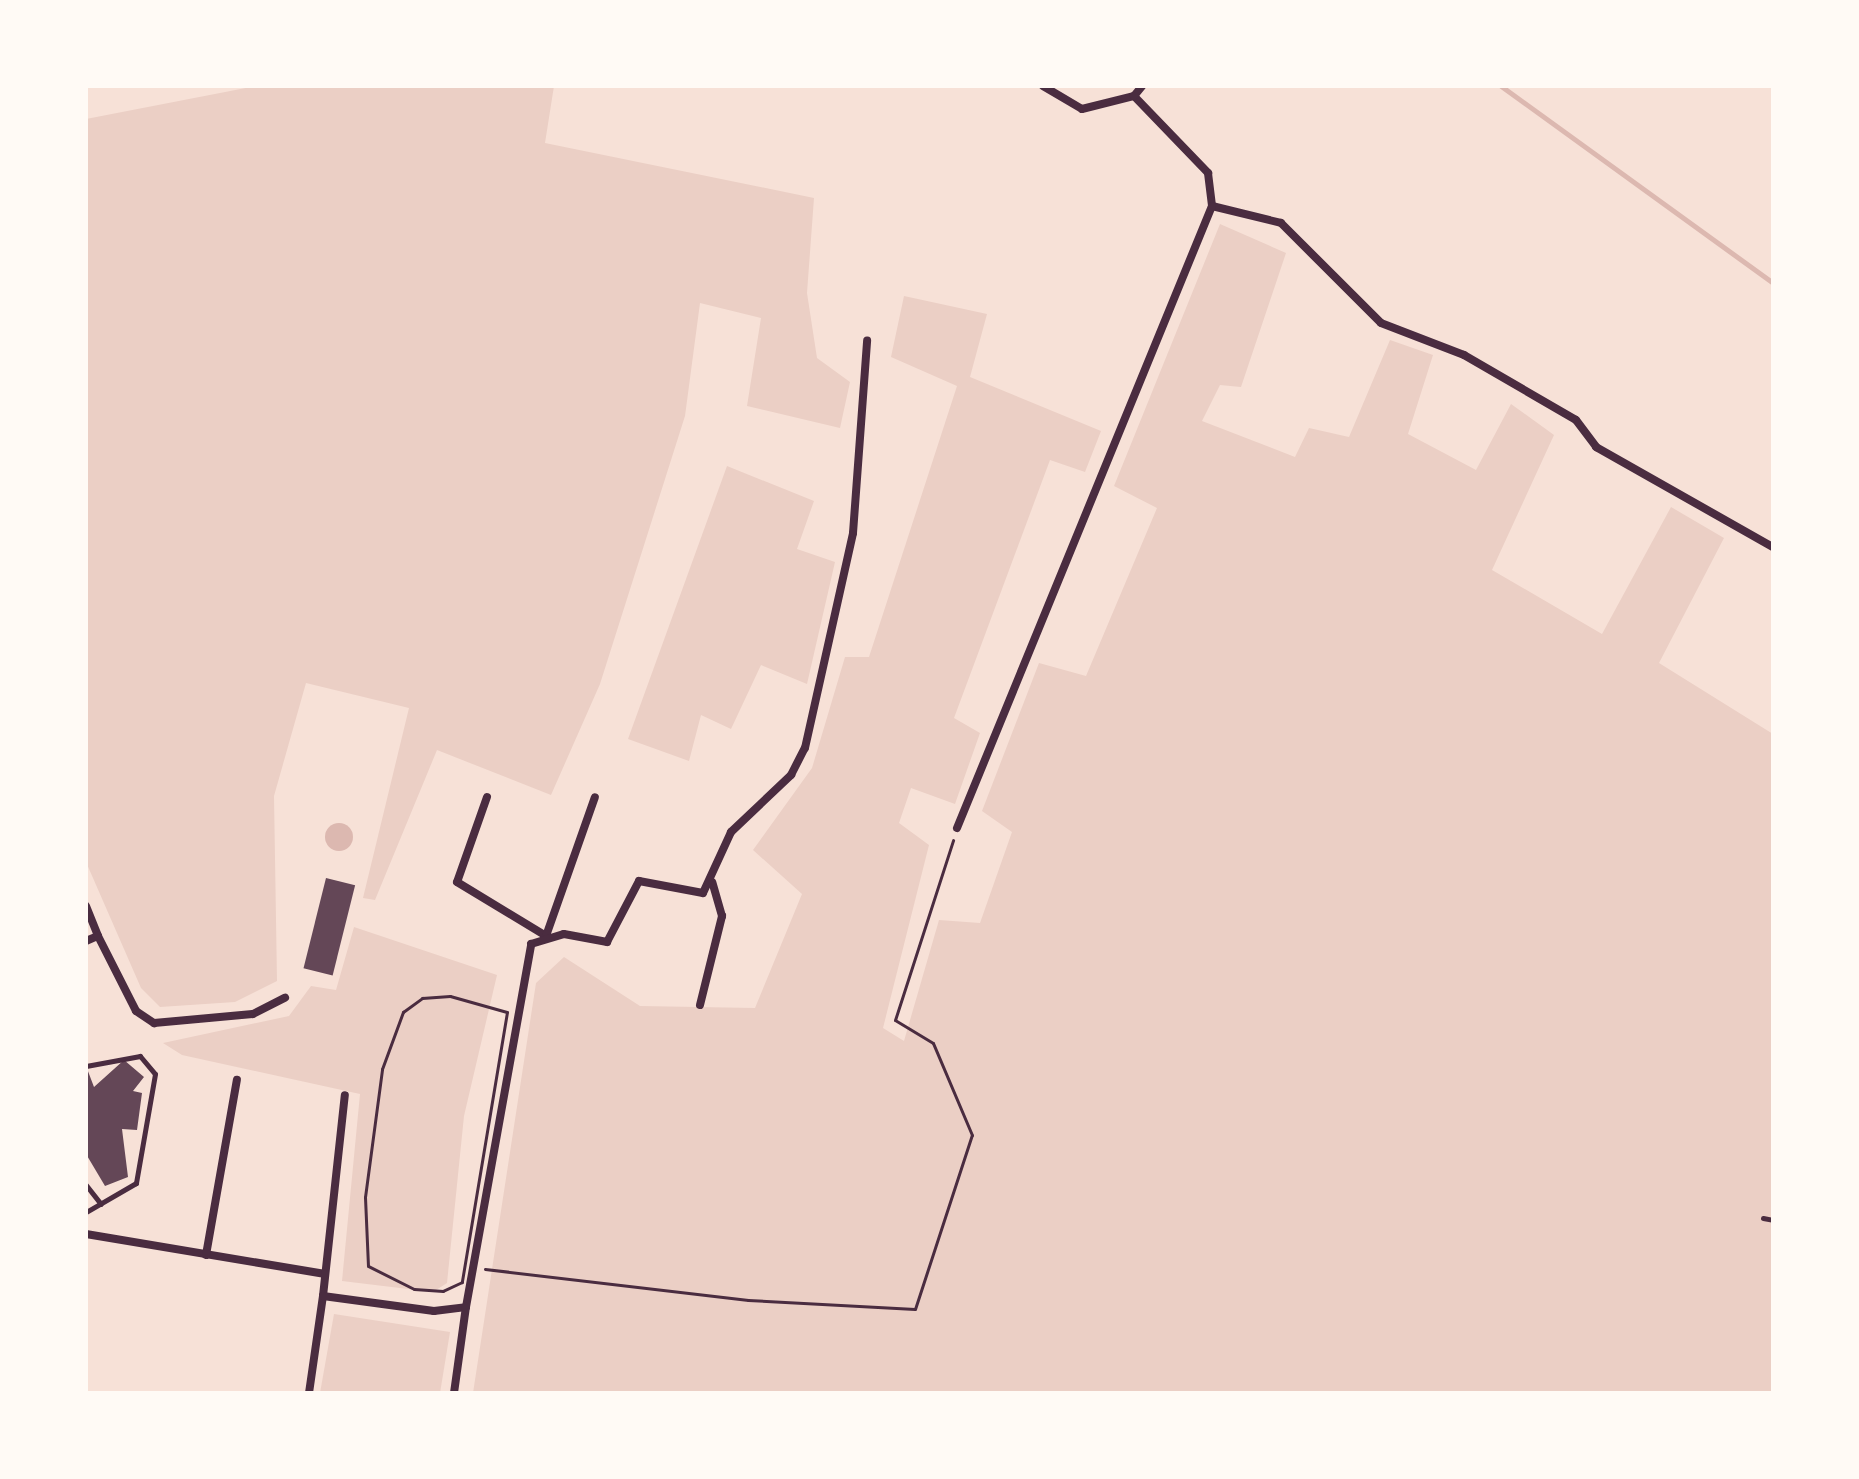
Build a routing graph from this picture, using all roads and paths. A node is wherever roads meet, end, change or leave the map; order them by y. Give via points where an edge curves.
1 (1043, 86) edge
2 (1142, 86) edge
3 (1134, 96) junction
4 (1212, 206) junction
5 (867, 341) dead end
6 (1773, 547) edge
7 (487, 797) dead end
8 (595, 797) dead end
9 (957, 828) joint
10 (712, 882) junction
11 (86, 906) edge
12 (98, 936) junction
13 (546, 936) junction
14 (86, 941) edge
15 (285, 998) dead end
16 (700, 1005) dead end
17 (507, 1012) joint
18 (86, 1066) edge
19 (237, 1080) dead end
20 (345, 1095) dead end
21 (86, 1185) edge
22 (101, 1204) junction
23 (86, 1212) edge
24 (1763, 1218) dead end
25 (1773, 1220) edge
26 (86, 1234) edge
27 (206, 1255) junction
28 (473, 1267) junction
29 (324, 1274) junction
30 (323, 1296) junction
31 (466, 1307) junction
32 (309, 1393) edge
33 (454, 1393) edge

1 - 3 street via 1082,109
2 - 3 street
3 - 4 street via 1208,173
4 - 6 street via 1281,223 1381,323 1489,370 1576,420 1596,447
4 - 9 street
5 - 10 street via 853,533 805,748 791,775 731,832
7 - 13 street via 457,882
8 - 13 street
9 - 28 path via 895,1020 933,1043 972,1135 915,1309 748,1300
10 - 13 street via 689,896 639,881 607,942
10 - 16 street via 722,916
11 - 12 street
12 - 14 street
12 - 15 street via 136,1011 154,1023 253,1014
13 - 28 street via 526,958
17 - 17 path via 462,1282 443,1291 387,1280 368,1266 365,1197 382,1069 403,1012 422,998 450,996
18 - 22 lane via 140,1056 155,1074 136,1183
19 - 27 street
20 - 29 street
21 - 22 lane
22 - 23 lane
24 - 25 lane
26 - 27 street
27 - 29 street
28 - 31 street
29 - 30 street
30 - 31 street via 434,1311
30 - 32 street
31 - 33 street

